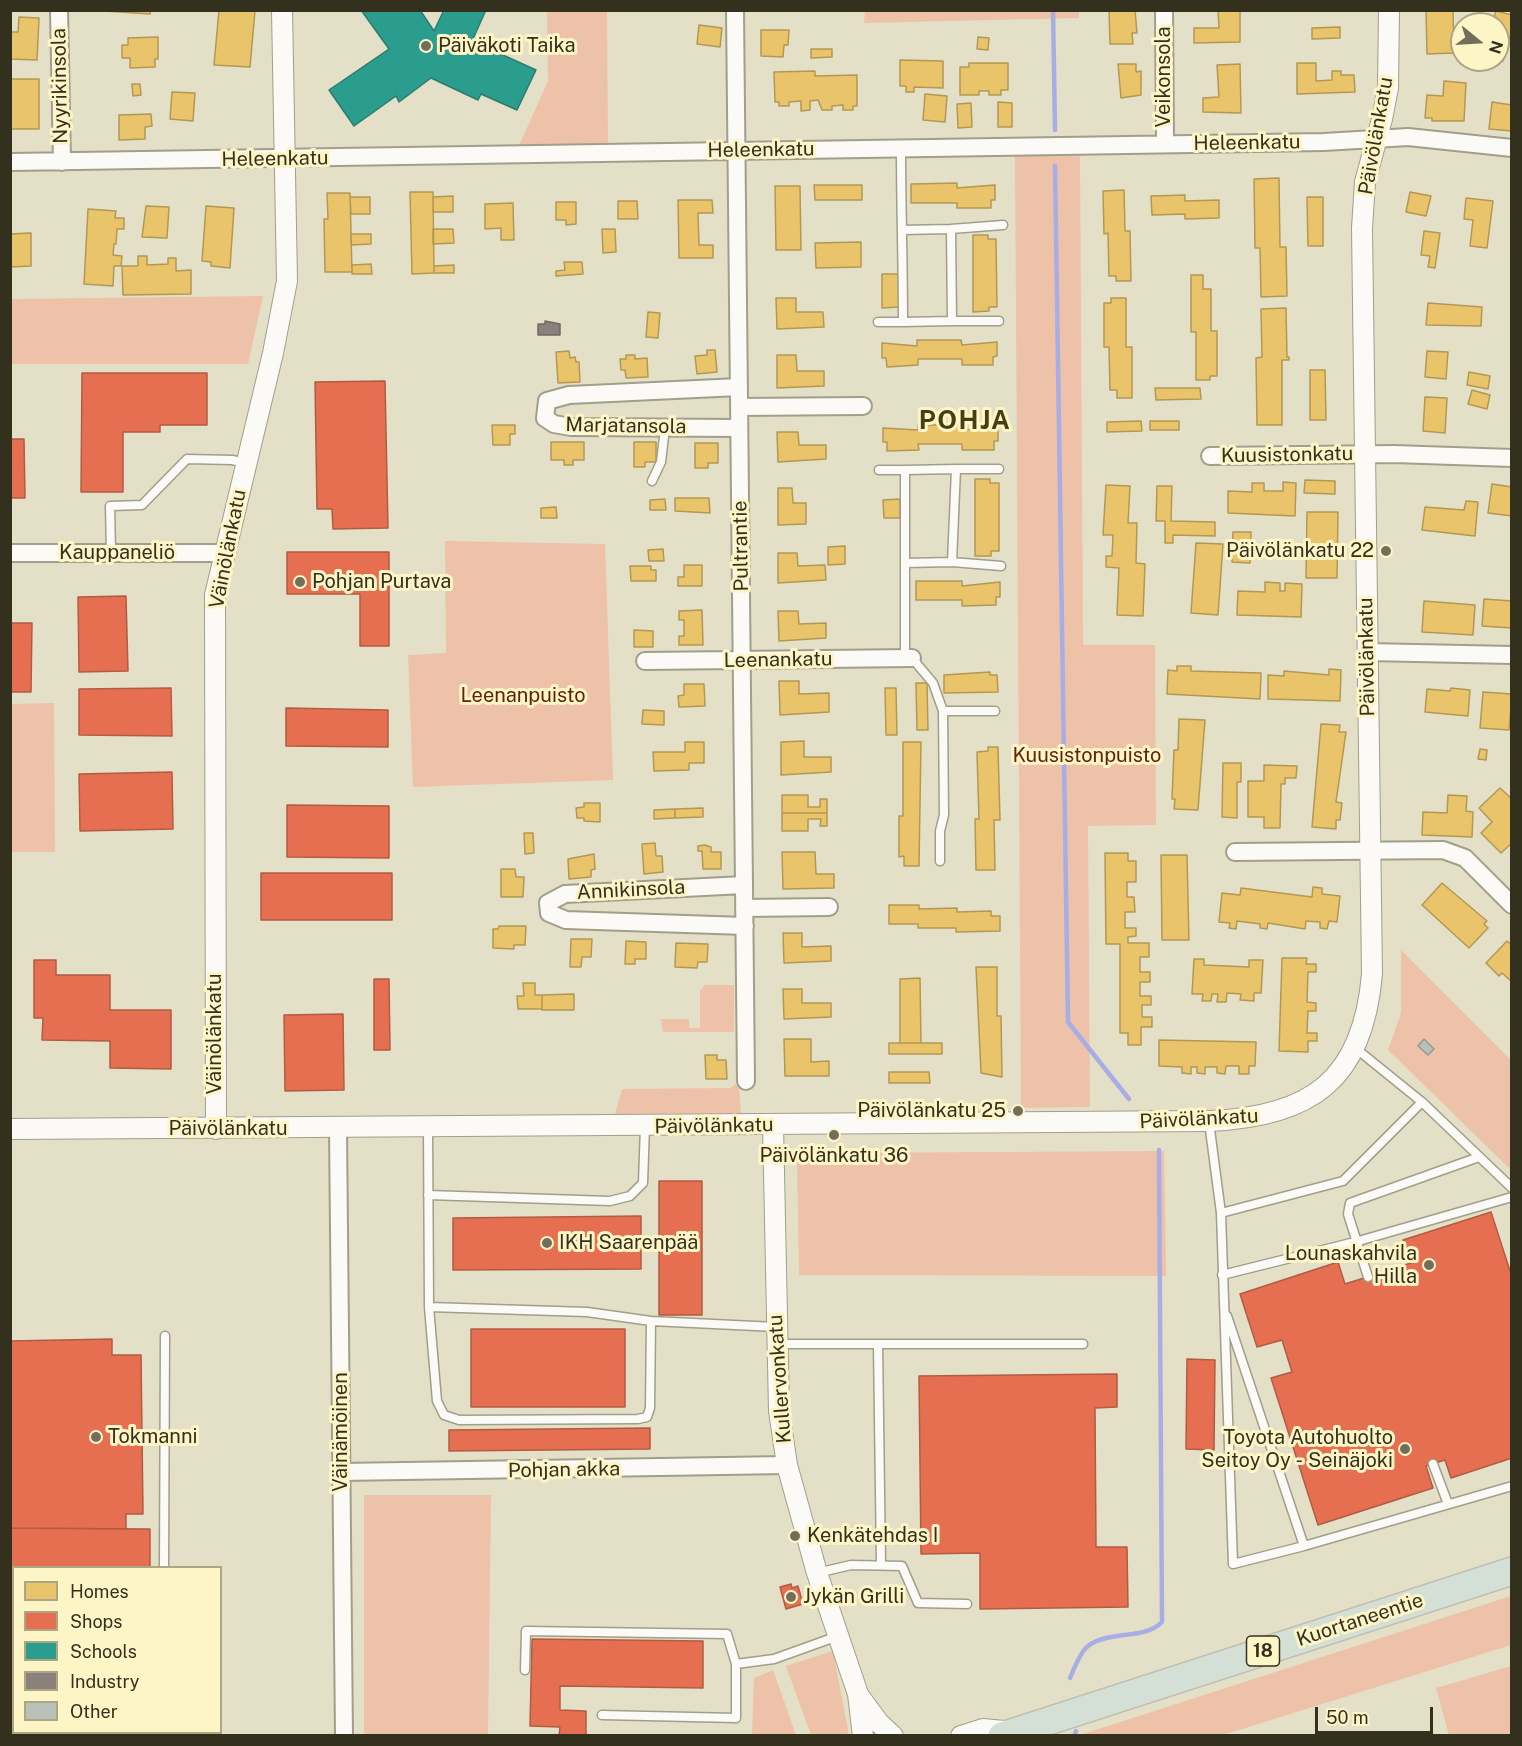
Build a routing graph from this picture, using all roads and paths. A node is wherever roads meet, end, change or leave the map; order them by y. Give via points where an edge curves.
1 (59, 10) edge
2 (282, 10) edge
3 (735, 10) edge
4 (1164, 10) edge
5 (1389, 10) edge
6 (1376, 139) junction
7 (1165, 144) junction
8 (901, 148) junction
9 (1512, 148) edge
10 (736, 150) junction
11 (287, 159) junction
12 (10, 162) edge
13 (62, 162) junction
14 (1003, 225) dead end
15 (951, 229) junction
16 (902, 230) junction
17 (952, 321) junction
18 (999, 321) dead end
19 (878, 322) dead end
20 (903, 322) junction
21 (739, 387) junction
22 (862, 406) dead end
23 (739, 407) junction
24 (665, 428) junction
25 (740, 428) junction
26 (1364, 454) junction
27 (1210, 456) dead end
28 (1512, 458) edge
29 (246, 464) junction
30 (956, 469) junction
31 (999, 469) dead end
32 (879, 470) dead end
33 (905, 471) junction
34 (652, 481) dead end
35 (111, 552) junction
36 (10, 553) edge
37 (223, 553) junction
38 (952, 562) junction
39 (905, 563) junction
40 (1001, 566) dead end
41 (1367, 652) junction
42 (1512, 655) edge
43 (908, 658) junction
44 (742, 660) junction
45 (645, 661) dead end
46 (943, 711) junction
47 (995, 711) dead end
48 (1369, 851) junction
49 (1235, 852) dead end
50 (940, 861) dead end
51 (744, 885) junction
52 (1512, 905) edge
53 (829, 907) dead end
54 (744, 908) junction
55 (745, 926) junction
56 (1354, 1047) junction
57 (746, 1081) dead end
58 (1422, 1102) junction
59 (1209, 1121) junction
60 (772, 1125) junction
61 (645, 1126) junction
62 (428, 1128) junction
63 (10, 1129) edge
64 (216, 1129) junction
65 (338, 1129) junction
66 (1479, 1157) junction
67 (1512, 1188) edge
68 (429, 1195) junction
69 (1512, 1197) edge
70 (1221, 1213) junction
71 (1355, 1242) junction
72 (1222, 1275) junction
73 (1368, 1277) dead end
74 (1223, 1305) junction
75 (429, 1307) junction
76 (651, 1321) junction
77 (165, 1336) dead end
78 (776, 1336) junction
79 (878, 1344) junction
80 (1083, 1344) dead end
81 (1433, 1464) dead end
82 (787, 1466) junction
83 (341, 1472) junction
84 (1512, 1486) edge
85 (1448, 1504) junction
86 (1304, 1546) junction
87 (881, 1565) junction
88 (164, 1566) edge
89 (1512, 1571) edge
90 (817, 1573) junction
91 (968, 1604) dead end
92 (838, 1635) junction
93 (736, 1664) junction
94 (525, 1670) dead end
95 (858, 1694) junction
96 (602, 1715) dead end
97 (1008, 1734) edge
98 (344, 1736) edge
99 (863, 1736) edge
100 (894, 1736) edge
101 (961, 1736) edge

1 - 13 street, Nyyrikinsola
2 - 11 street, Väinölänkatu
3 - 10 street, Pultrantie
4 - 7 street, Veikonsola
5 - 6 street, Päivölänkatu via 1388,88
6 - 7 street, Heleenkatu
6 - 9 street, Heleenkatu via 1408,137
6 - 26 street, Päivölänkatu via 1365,182 1362,228
7 - 8 street, Heleenkatu
8 - 10 street, Heleenkatu
8 - 16 lane
10 - 11 street, Heleenkatu
10 - 21 street, Pultrantie
11 - 13 street, Heleenkatu
11 - 29 street, Väinölänkatu via 287,280
12 - 13 street, Heleenkatu
14 - 15 lane
15 - 16 lane
15 - 17 lane
16 - 20 lane
17 - 18 lane
17 - 20 lane
19 - 20 lane
21 - 23 street, Pultrantie
21 - 24 street, Marjatansola via 568,395 547,401 544,407 545,418 571,427
22 - 23 street
23 - 25 street, Pultrantie
24 - 25 street, Marjatansola
24 - 34 lane via 661,462
25 - 44 street, Pultrantie
26 - 27 street, Kuusistonkatu
26 - 28 street, Kuusistonkatu
26 - 41 street, Päivölänkatu
29 - 35 lane via 187,459 142,505 110,506
29 - 37 street, Väinölänkatu
30 - 31 lane
30 - 33 lane
30 - 38 lane
32 - 33 lane
33 - 39 lane
35 - 36 street, Kauppaneliö
35 - 37 street, Kauppaneliö
37 - 64 street, Väinölänkatu via 215,595 214,633
38 - 39 lane
38 - 40 lane
39 - 43 lane
41 - 42 street
41 - 48 street, Päivölänkatu
43 - 44 street, Leenankatu
43 - 46 lane via 933,683
44 - 45 street, Leenankatu
44 - 51 street, Pultrantie
46 - 47 lane
46 - 50 lane via 944,814
48 - 49 street
48 - 52 street via 1443,850 1465,858
48 - 56 street, Päivölänkatu via 1372,974 1369,1005
51 - 54 street, Pultrantie
51 - 55 street, Annikinsola via 565,894 548,903 549,913 566,921
53 - 54 street
54 - 55 street, Pultrantie
55 - 57 street, Pultrantie
56 - 58 lane
56 - 59 street, Päivölänkatu via 1339,1072 1296,1106 1247,1120
58 - 66 lane
58 - 70 lane via 1343,1181
59 - 60 street, Päivölänkatu
59 - 70 lane
60 - 61 street, Päivölänkatu
60 - 78 street, Kullervonkatu
61 - 62 street, Päivölänkatu
61 - 68 lane via 643,1183 630,1196 610,1201
62 - 65 street, Päivölänkatu
62 - 68 lane
63 - 64 street, Päivölänkatu
64 - 65 street, Päivölänkatu
65 - 83 street, Väinämöinen
66 - 67 lane
66 - 71 lane via 1350,1203 1348,1214
68 - 75 lane
69 - 71 lane
70 - 72 lane
71 - 72 lane
71 - 73 lane
72 - 74 lane
74 - 86 lane
74 - 86 lane via 1233,1564
75 - 76 lane via 587,1312
75 - 76 lane via 437,1401 444,1415 459,1420 647,1417
76 - 78 lane
77 - 88 lane
78 - 79 lane
78 - 82 street, Kullervonkatu via 779,1411
79 - 80 lane
79 - 87 lane
81 - 85 lane
82 - 83 street, Pohjan akka
82 - 90 street, Kullervonkatu
83 - 98 street, Väinämöinen
84 - 85 lane
85 - 86 lane
87 - 90 lane via 851,1565
87 - 91 lane via 902,1566 918,1603
89 - 97 highway, Kuortaneentie / 18
90 - 92 street, Kullervonkatu
92 - 93 lane via 774,1659
92 - 95 street, Kullervonkatu
93 - 94 lane via 727,1634 526,1631
93 - 96 lane via 736,1718
95 - 99 street, Kullervonkatu
95 - 100 street, Kullervonkatu
97 - 101 street via 983,1729

